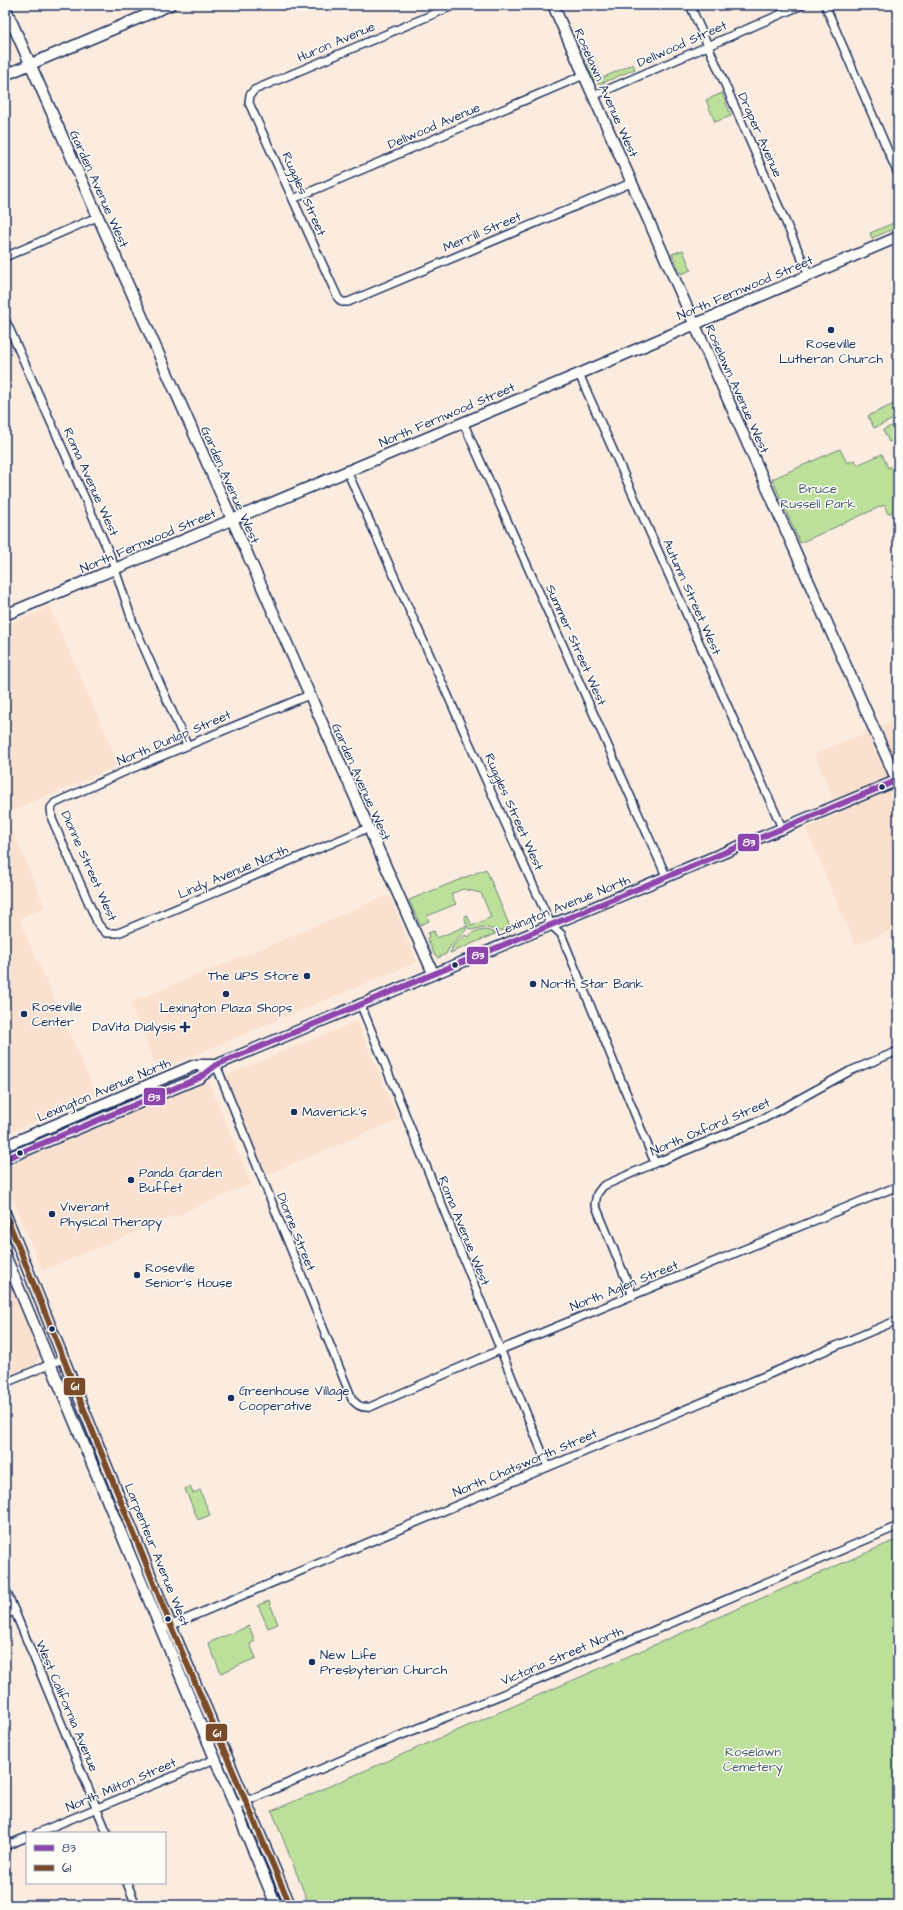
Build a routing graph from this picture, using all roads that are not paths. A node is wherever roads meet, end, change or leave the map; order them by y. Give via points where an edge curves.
1 (170, 5) edge
2 (455, 5) edge
3 (553, 5) edge
4 (690, 5) edge
5 (802, 5) edge
6 (825, 5) edge
7 (5, 7) edge
8 (708, 46) junction
9 (31, 64) junction
10 (584, 75) junction
11 (5, 76) edge
12 (250, 95) joint
13 (593, 96) junction
14 (898, 174) edge
15 (631, 183) junction
16 (293, 199) junction
17 (96, 217) junction
18 (898, 237) edge
19 (5, 257) edge
20 (809, 275) junction
21 (342, 302) joint
22 (5, 319) edge
23 (694, 324) junction
24 (579, 374) junction
25 (463, 422) junction
26 (347, 471) junction
27 (232, 520) junction
28 (116, 568) junction
29 (5, 615) edge
30 (309, 695) junction
31 (187, 745) junction
32 (898, 781) edge
33 (51, 808) joint
34 (368, 828) junction
35 (782, 830) junction
36 (667, 878) junction
37 (551, 925) junction
38 (106, 932) joint
39 (433, 974) junction
40 (360, 1004) junction
41 (898, 1050) edge
42 (216, 1064) junction
43 (5, 1146) edge
44 (5, 1159) edge
45 (655, 1163) junction
46 (898, 1186) edge
47 (5, 1213) edge
48 (5, 1255) edge
49 (633, 1296) junction
50 (898, 1320) edge
51 (500, 1350) junction
52 (65, 1358) junction
53 (50, 1364) junction
54 (5, 1383) edge
55 (359, 1406) joint
56 (548, 1467) junction
57 (898, 1526) edge
58 (5, 1588) edge
59 (14, 1611) junction
60 (5, 1615) edge
61 (171, 1626) junction
62 (161, 1630) junction
63 (215, 1759) junction
64 (245, 1802) junction
65 (235, 1806) junction
66 (96, 1808) junction
67 (39, 1832) edge
68 (107, 1832) edge
69 (26, 1837) edge
70 (5, 1846) edge
71 (127, 1884) edge
72 (136, 1905) edge
73 (276, 1905) edge
74 (290, 1905) edge

1 - 9 street
2 - 12 street, Huron Avenue via 254,90
3 - 10 street, Roselawn Avenue West
4 - 8 street, Draper Avenue
5 - 8 street, Dellwood Street
6 - 14 street
7 - 9 street, Garden Avenue West
8 - 13 street, Dellwood Street
8 - 20 street, Draper Avenue
9 - 11 street
9 - 17 street, Garden Avenue West
10 - 13 street, Roselawn Avenue West
10 - 16 street, Dellwood Avenue
12 - 16 street, Ruggles Street via 249,103
13 - 15 street, Roselawn Avenue West
15 - 21 street, Merrill Street
15 - 23 street, Roselawn Avenue West
16 - 21 street, Ruggles Street
17 - 19 street
17 - 27 street, Garden Avenue West
18 - 20 street, North Fernwood Street
20 - 23 street, North Fernwood Street
22 - 28 street, Roma Avenue West
23 - 24 street, North Fernwood Street
23 - 32 street, Roselawn Avenue West
24 - 25 street, North Fernwood Street
24 - 35 street, Autumn Street West
25 - 26 street, North Fernwood Street
25 - 36 street, Summer Street West
26 - 27 street, North Fernwood Street
26 - 37 street, Ruggles Street West
27 - 28 street, North Fernwood Street
27 - 30 street, Garden Avenue West
28 - 29 street, North Fernwood Street
28 - 31 street, Roma Avenue West via 133,623
30 - 31 street, North Dunlap Street
30 - 34 street, Garden Avenue West
31 - 33 street, North Dunlap Street via 61,799
32 - 35 street, Lexington Avenue North
33 - 38 street, Dionne Street West via 52,819 82,889 98,924
34 - 38 street, Lindy Avenue North via 118,933
34 - 39 street, Garden Avenue West
35 - 36 street, Lexington Avenue North
36 - 37 street, Lexington Avenue North
37 - 39 street, Lexington Avenue North
37 - 45 street, Ruggles Street West via 562,934
39 - 40 street, Lexington Avenue North
40 - 42 street, Lexington Avenue North
40 - 51 street, Roma Avenue West
41 - 45 street, North Oxford Street via 850,1070 763,1119
42 - 43 street, Lexington Avenue North via 195,1065
42 - 44 street, Lexington Avenue North via 199,1078
42 - 55 street, Dionne Street via 352,1399
45 - 49 street, North Oxford Street via 603,1186 596,1194 596,1204
46 - 49 street, North Aglen Street
47 - 52 street, Larpenteur Avenue West
48 - 53 street, Larpenteur Avenue West
49 - 51 street, North Aglen Street
50 - 56 street, North Chatsworth Street
51 - 55 street, North Aglen Street via 370,1407
51 - 56 street, Roma Avenue West
52 - 53 street
52 - 61 street, Larpenteur Avenue West
53 - 54 street
53 - 62 street, Larpenteur Avenue West
56 - 61 street, North Chatsworth Street
57 - 64 street, Victoria Street North
58 - 59 street, West California Avenue
59 - 60 street
59 - 66 street, West California Avenue
61 - 62 street, North Chatsworth Street
61 - 64 street, Larpenteur Avenue West
62 - 63 street, Larpenteur Avenue West
63 - 65 street, Larpenteur Avenue West
63 - 66 street, North Milton Street
64 - 65 street, Victoria Street North
64 - 74 street, Larpenteur Avenue West
65 - 73 street, Larpenteur Avenue West
66 - 67 street, North Milton Street
66 - 68 street, West California Avenue
69 - 70 street
71 - 72 street

